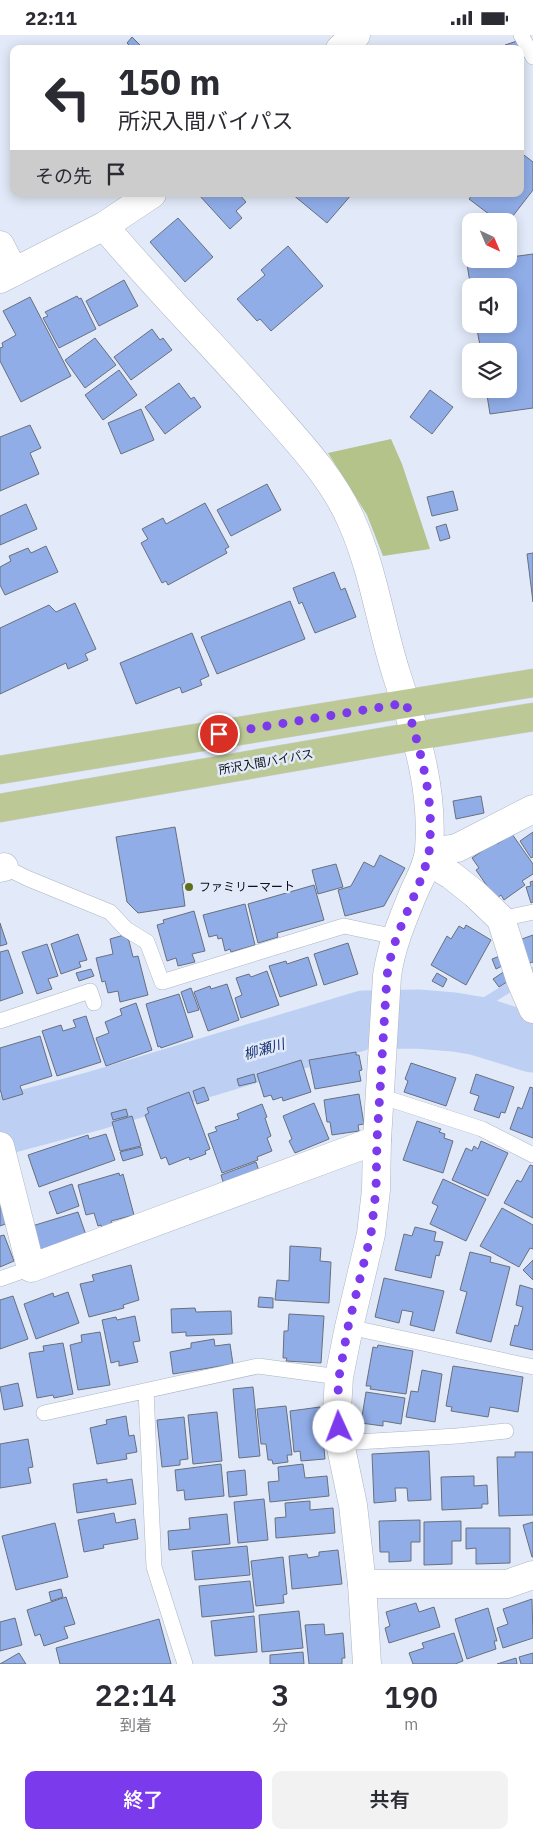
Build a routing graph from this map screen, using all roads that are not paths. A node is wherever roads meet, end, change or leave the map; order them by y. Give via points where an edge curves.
1 (356, 35) edge
2 (521, 35) edge
3 (345, 45) edge
4 (533, 57) edge
5 (148, 197) edge
6 (104, 226) junction
7 (0, 245) edge
8 (7, 276) edge
9 (533, 683) edge
10 (406, 703) junction
11 (533, 717) edge
12 (416, 736) junction
13 (0, 770) edge
14 (0, 808) edge
15 (533, 809) edge
16 (428, 857) junction
17 (2, 867) edge
18 (533, 912) edge
19 (501, 919) junction
20 (396, 937) junction
21 (94, 1003) dead end
22 (533, 1009) edge
23 (0, 1021) edge
24 (380, 1096) junction
25 (377, 1140) junction
26 (0, 1146) edge
27 (533, 1155) edge
28 (31, 1268) junction
29 (0, 1279) edge
30 (348, 1327) junction
31 (533, 1367) edge
32 (339, 1377) junction
33 (146, 1391) junction
34 (44, 1413) dead end
35 (506, 1431) dead end
36 (340, 1443) junction
37 (533, 1575) edge
38 (362, 1585) junction
39 (185, 1664) edge
40 (367, 1664) edge

1 - 3 street
2 - 4 lane
5 - 6 street
6 - 8 street
6 - 10 street via 301,445 332,486 351,519 369,570
7 - 8 street
9 - 10 main road
10 - 12 street
10 - 13 main road
11 - 12 main road, 所沢入間バイパス
12 - 14 main road, 所沢入間バイパス
12 - 16 street via 429,791 431,825
15 - 16 street via 457,848
16 - 19 street
16 - 20 street
17 - 20 lane via 110,912 126,929 147,942 162,982 344,926
18 - 19 lane
19 - 22 street
20 - 24 street via 387,976
21 - 23 lane via 90,991
24 - 25 street
24 - 27 lane via 482,1129
25 - 28 street
25 - 30 street via 371,1234
26 - 28 street
28 - 29 lane
30 - 31 lane
30 - 32 street
32 - 33 lane via 258,1366
32 - 36 street
33 - 34 lane
33 - 39 lane via 154,1567
35 - 36 lane
36 - 38 street via 353,1505
37 - 38 street via 507,1584
38 - 40 street

